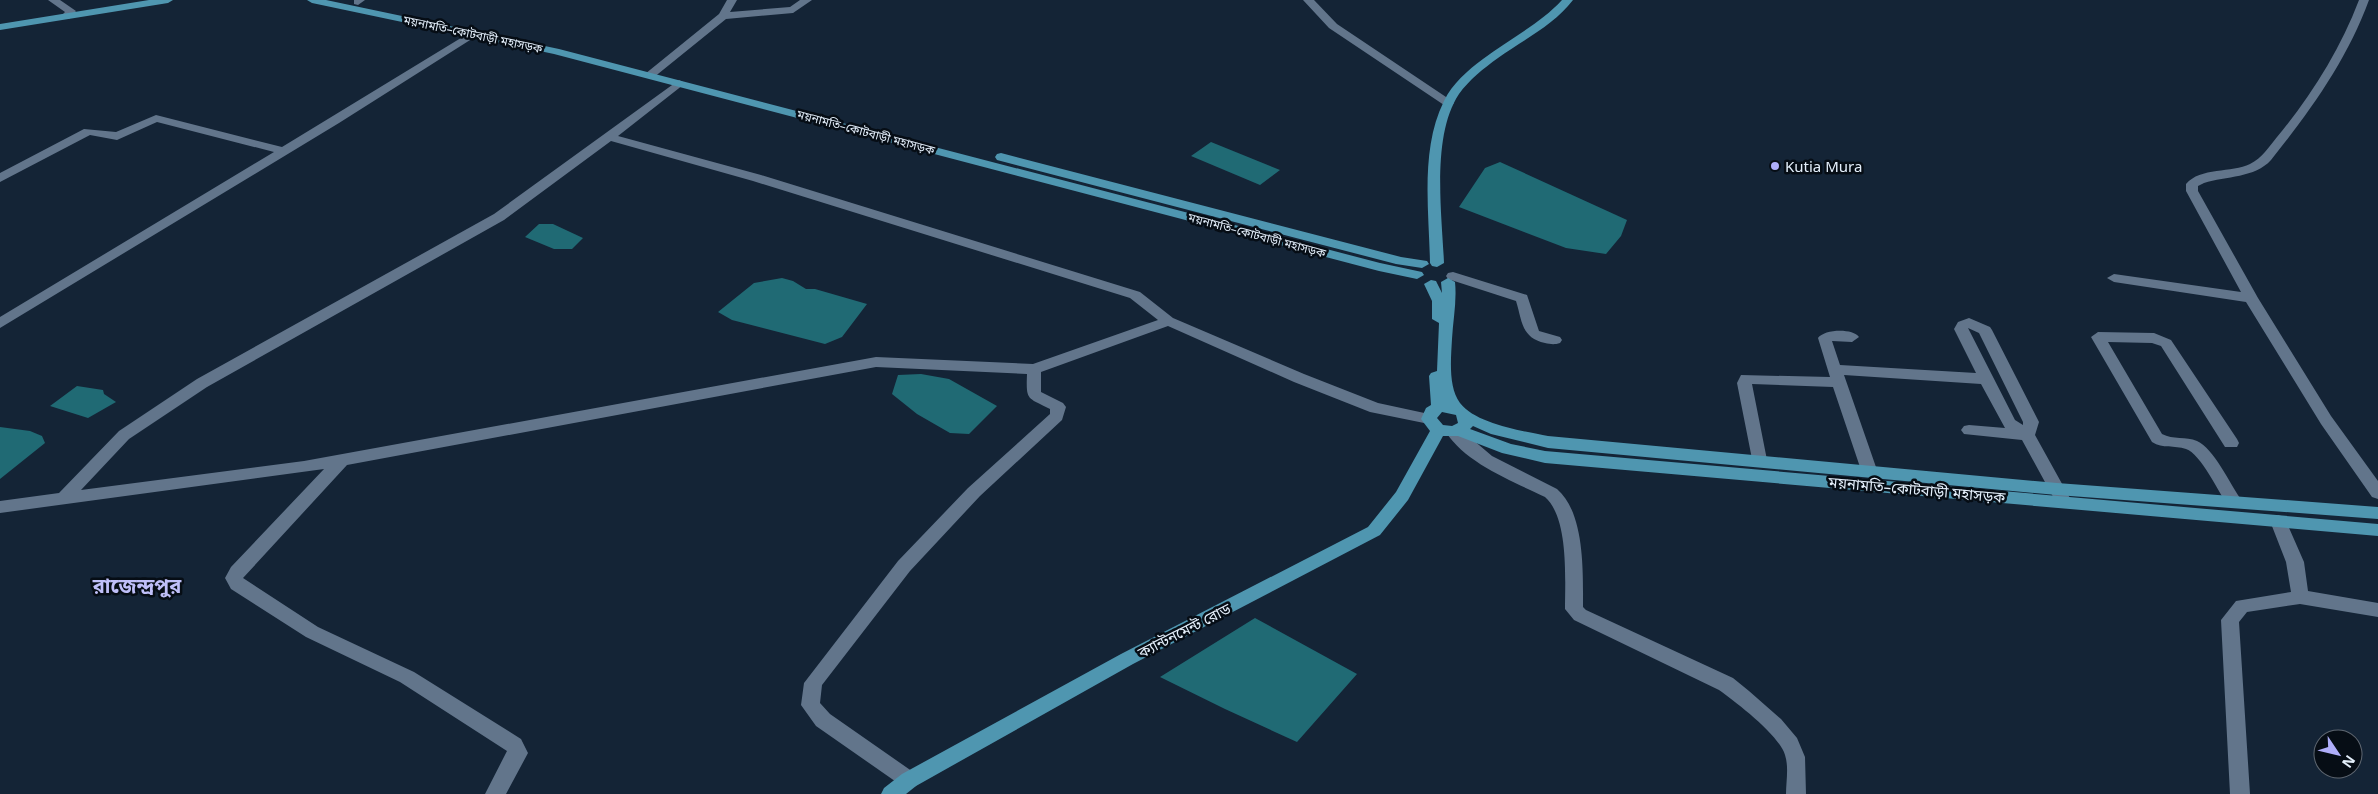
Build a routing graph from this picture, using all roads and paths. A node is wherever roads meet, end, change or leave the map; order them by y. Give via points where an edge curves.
1 (53, 0) edge
2 (137, 0) edge
3 (168, 0) edge
4 (312, 0) edge
5 (732, 0) edge
6 (807, 0) edge
7 (1308, 0) edge
8 (1568, 0) edge
9 (2364, 0) edge
10 (356, 1) edge
11 (68, 14) junction
12 (723, 16) junction
13 (0, 22) edge
14 (0, 28) edge
15 (474, 34) junction
16 (660, 68) junction
17 (650, 76) junction
18 (679, 83) junction
19 (1448, 103) junction
20 (609, 137) junction
21 (914, 140) junction
22 (284, 151) junction
23 (0, 178) edge
24 (1437, 263) junction
25 (1419, 270) junction
26 (2114, 278) dead end
27 (1450, 279) junction
28 (1431, 284) junction
29 (2251, 298) junction
30 (1168, 321) junction
31 (0, 322) edge
32 (1852, 337) dead end
33 (1555, 340) dead end
34 (1034, 369) junction
35 (1837, 376) junction
36 (1987, 379) junction
37 (1449, 421) junction
38 (1969, 430) dead end
39 (2027, 435) junction
40 (2231, 443) dead end
41 (343, 460) junction
42 (1759, 460) junction
43 (1869, 470) junction
44 (2378, 493) edge
45 (2060, 496) junction
46 (64, 498) junction
47 (2234, 502) junction
48 (0, 507) edge
49 (2378, 514) edge
50 (2278, 521) junction
51 (2378, 530) edge
52 (2300, 597) junction
53 (2378, 610) edge
54 (909, 780) junction
55 (494, 794) edge
56 (891, 794) edge
57 (1796, 794) edge
58 (2240, 794) edge

1 - 11 street
2 - 11 main road
3 - 11 main road
4 - 15 main road, ময়নামতি–কোটবাড়ী মহাসড়ক
5 - 12 street
6 - 12 street via 793,10
7 - 19 street via 1333,26
8 - 19 main road via 1486,61
9 - 29 street via 2355,28 2295,123 2260,163 2192,184 2192,191
10 - 16 main road, ময়নামতি–কোটবাড়ী মহাসড়ক
11 - 13 main road
11 - 14 main road
12 - 16 street
15 - 17 main road, ময়নামতি–কোটবাড়ী মহাসড়ক
15 - 22 street
16 - 17 street
16 - 21 main road, ময়নামতি–কোটবাড়ী মহাসড়ক
17 - 18 main road, ময়নামতি–কোটবাড়ী মহাসড়ক
18 - 20 street
18 - 21 main road, ময়নামতি–কোটবাড়ী মহাসড়ক
19 - 24 main road via 1437,160
20 - 30 street via 758,178 1135,295
20 - 46 street via 499,217 194,388 124,435
21 - 25 main road, ময়নামতি–কোটবাড়ী মহাসড়ক via 1379,267
22 - 23 street via 156,118 116,136 88,131
22 - 31 street
24 - 25 main road, ময়নামতি–কোটবাড়ী মহাসড়ক
24 - 27 main road via 1447,266
25 - 28 main road, ময়নামতি–কোটবাড়ী মহাসড়ক via 1422,281
26 - 29 street
27 - 28 main road
27 - 33 street via 1522,298 1533,333
27 - 37 main road via 1444,370
28 - 37 main road via 1439,300 1436,378
29 - 44 street via 2326,420
30 - 34 street
30 - 37 street via 1375,408
32 - 35 street via 1826,338
34 - 41 street via 876,362
34 - 54 street via 1034,394 1058,407 1057,416 974,492 904,566 813,684 810,705 823,720
35 - 36 street
35 - 42 street via 1746,379
35 - 43 street
36 - 39 street via 2009,423
36 - 39 street via 1961,329 1963,325 1969,323 1985,330 2031,422
37 - 42 main road, ময়নামতি–কোটবাড়ী মহাসড়ক via 1548,442
37 - 45 main road, ময়নামতি–কোটবাড়ী মহাসড়ক via 1508,449 1545,457
37 - 54 main road, ক্যান্টনমেন্ট রোড via 1387,519 1374,531 1127,660
37 - 57 street via 1483,459 1559,500 1574,549 1574,609 1580,615 1726,684 1742,695 1789,742 1795,753
38 - 39 street
39 - 45 street
40 - 47 street via 2166,343 2154,338 2098,337 2157,438 2168,444 2187,444 2199,449
41 - 46 street
41 - 55 street via 234,578 237,584 312,632 407,677 514,745 518,753
42 - 43 main road, ময়নামতি–কোটবাড়ী মহাসড়ক
43 - 45 main road, ময়নামতি–কোটবাড়ী মহাসড়ক
45 - 47 main road, ময়নামতি–কোটবাড়ী মহাসড়ক
45 - 50 main road, ময়নামতি–কোটবাড়ী মহাসড়ক
46 - 48 street
47 - 49 main road, ময়নামতি–কোটবাড়ী মহাসড়ক
50 - 51 main road, ময়নামতি–কোটবাড়ী মহাসড়ক
50 - 52 street via 2295,562
52 - 53 street
52 - 58 street via 2242,606 2230,620
54 - 56 main road, ক্যান্টনমেন্ট রোড

